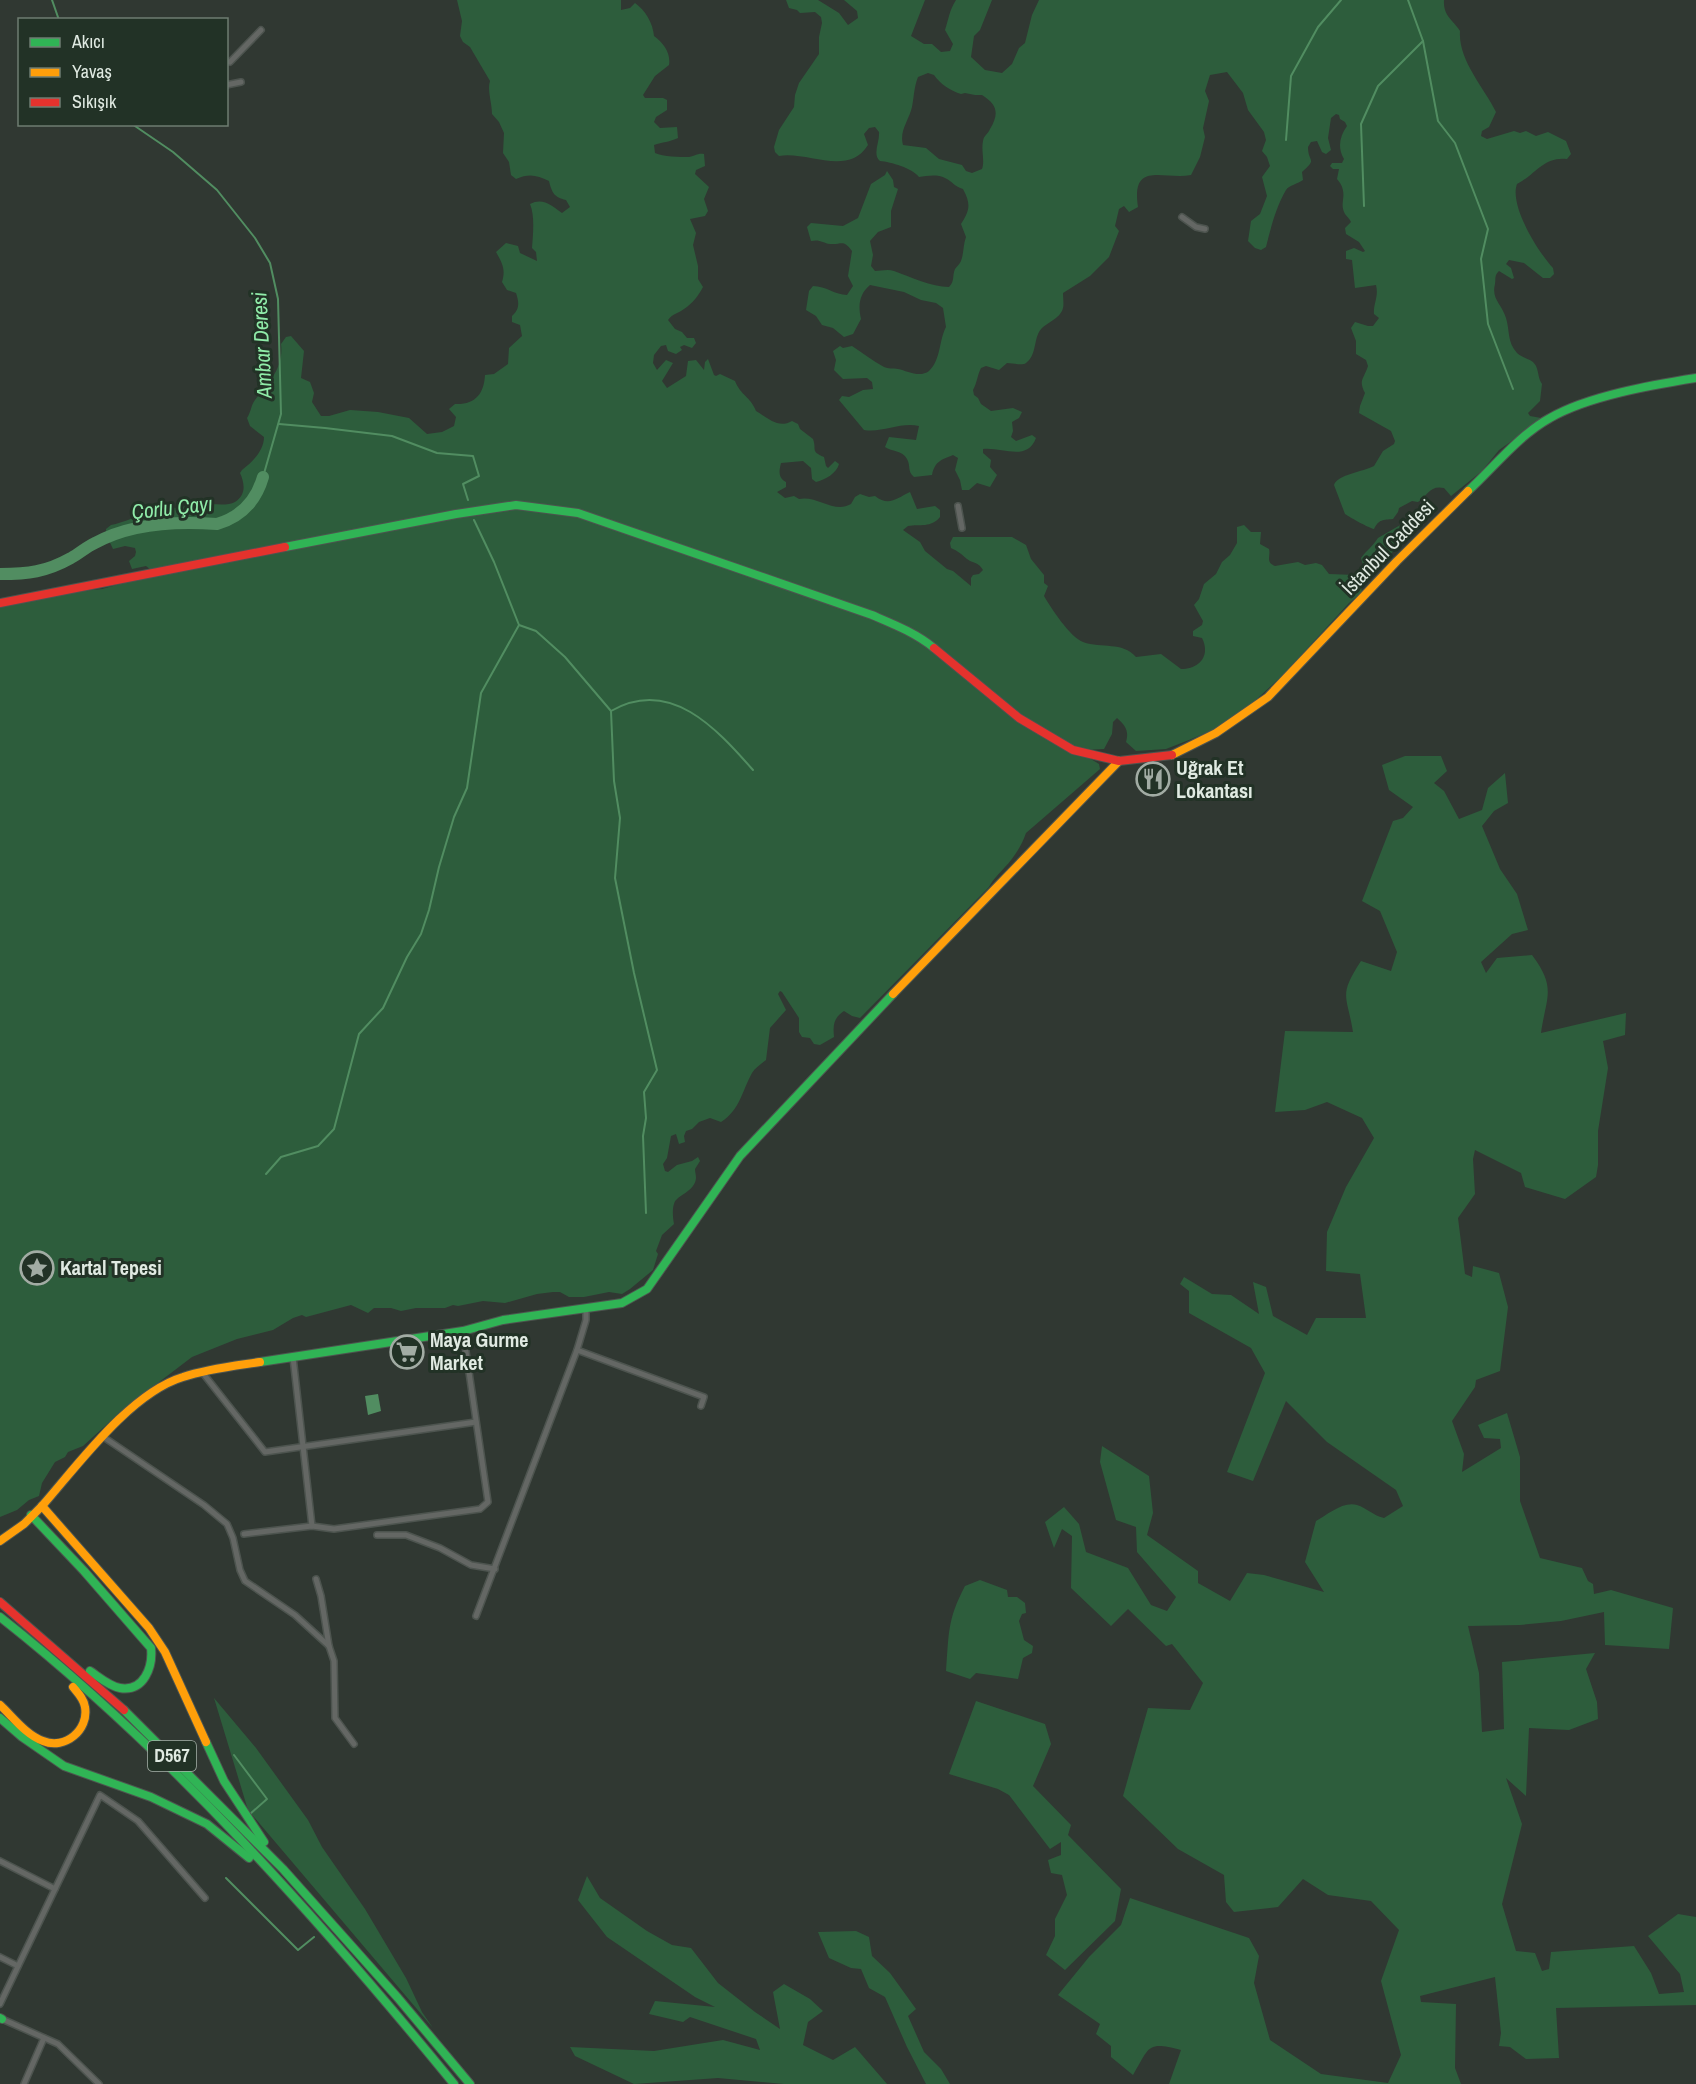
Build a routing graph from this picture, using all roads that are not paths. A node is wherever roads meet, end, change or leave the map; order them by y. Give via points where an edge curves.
1 (261, 30) dead end
2 (230, 62) dead end
3 (241, 82) dead end
4 (228, 85) edge
5 (1182, 217) dead end
6 (1205, 229) dead end
7 (1696, 378) edge
8 (958, 506) dead end
9 (962, 528) dead end
10 (0, 603) edge
11 (1119, 761) junction
12 (586, 1308) junction
13 (463, 1331) junction
14 (577, 1350) junction
15 (293, 1357) junction
16 (202, 1372) junction
17 (701, 1406) dead end
18 (476, 1422) junction
19 (102, 1436) junction
20 (304, 1446) junction
21 (42, 1506) junction
22 (31, 1515) junction
23 (312, 1526) junction
24 (244, 1534) dead end
25 (377, 1535) dead end
26 (0, 1536) edge
27 (0, 1540) edge
28 (495, 1569) junction
29 (316, 1579) dead end
30 (0, 1602) edge
31 (476, 1616) dead end
32 (0, 1617) edge
33 (329, 1646) junction
34 (56, 1648) junction
35 (47, 1657) junction
36 (0, 1705) edge
37 (0, 1718) edge
38 (354, 1744) dead end
39 (0, 1861) edge
40 (284, 1869) junction
41 (273, 1877) junction
42 (55, 1889) junction
43 (205, 1898) dead end
44 (0, 1957) edge
45 (18, 1966) junction
46 (0, 2004) edge
47 (1, 2019) edge
48 (44, 2038) junction
49 (24, 2084) edge
50 (99, 2084) edge
51 (454, 2084) edge
52 (470, 2084) edge

1 - 2 street
3 - 4 street
5 - 6 street
7 - 11 main road, İstanbul Caddesi via 1575,406 1549,418 1522,439 1397,561 1268,697 1216,734 1175,755
8 - 9 street
10 - 11 main road, İstanbul Caddesi via 456,514 516,505 578,513 900,627 926,641 1019,718 1073,750
11 - 12 main road via 916,968 740,1156 647,1289 622,1304
12 - 13 main road via 503,1320
12 - 14 street
13 - 15 main road
13 - 18 street
14 - 17 street via 704,1397
14 - 28 street
15 - 16 main road
15 - 20 street
16 - 19 main road via 181,1377 150,1394
16 - 20 street via 265,1452
18 - 20 street
18 - 23 street via 488,1502 480,1509 334,1529
19 - 21 main road
19 - 33 street via 227,1524 245,1581 295,1615
20 - 23 street
21 - 22 main road
21 - 40 main road via 149,1628 165,1652 224,1781
22 - 26 main road
22 - 27 main road
22 - 34 main road via 151,1648 150,1672 132,1686 121,1688
23 - 24 street
25 - 28 street via 406,1535 471,1565
28 - 31 street
29 - 33 street
30 - 34 main road, D567
32 - 35 main road, D567
33 - 38 street via 334,1661 335,1718
34 - 40 main road, D567
35 - 36 main road via 82,1697 85,1721 78,1733 63,1742 43,1741
35 - 41 main road, D567 via 126,1726
37 - 41 main road via 64,1766 151,1797 207,1824
39 - 42 street
40 - 52 main road, D567
41 - 51 main road, D567 via 339,1947
42 - 43 street via 100,1795 138,1821
42 - 45 street
44 - 45 street
45 - 46 street
47 - 48 street
48 - 49 street
48 - 50 street via 58,2044

